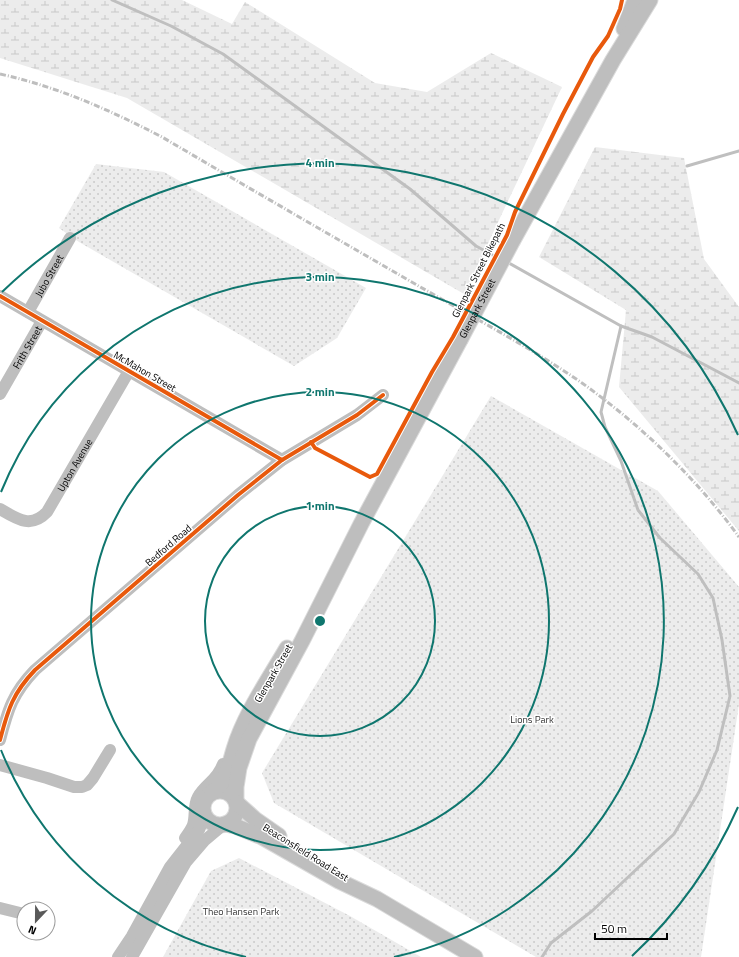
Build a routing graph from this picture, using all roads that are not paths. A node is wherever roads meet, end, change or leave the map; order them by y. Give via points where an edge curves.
1 (635, 0) edge
2 (650, 0) edge
3 (613, 60) junction
4 (70, 238) dead end
5 (0, 296) edge
6 (28, 312) junction
7 (42, 321) junction
8 (129, 371) junction
9 (0, 394) edge
10 (383, 396) dead end
11 (282, 460) junction
12 (0, 510) edge
13 (344, 557) junction
14 (246, 719) junction
15 (0, 740) edge
16 (110, 750) dead end
17 (0, 765) edge
18 (212, 792) junction
19 (237, 802) junction
20 (204, 811) junction
21 (224, 825) junction
22 (170, 868) junction
23 (376, 900) junction
24 (0, 908) edge
25 (16, 912) edge
26 (118, 957) edge
27 (132, 957) edge
28 (475, 957) edge

1 - 3 main road, Glenpark Street
2 - 3 main road, Glenpark Street
3 - 13 main road, Glenpark Street, bridge via 513,240
4 - 6 street, Jubo Street
5 - 6 street, McMahon Street
6 - 7 street, McMahon Street
7 - 8 street, McMahon Street
7 - 9 street, Frith Street
8 - 11 street, McMahon Street
8 - 12 street, Upton Avenue via 47,512 37,520 26,521 16,519
10 - 11 street, Bedford Road via 357,415
11 - 15 street, Bedford Road via 35,670 25,680 12,701
13 - 14 main road, Glenpark Street via 299,627
13 - 19 main road, Glenpark Street via 245,748 237,780
14 - 18 main road, Glenpark Street via 225,777 221,785
14 - 22 street via 218,774 197,799 193,825
16 - 17 street via 84,793 74,787
18 - 19 main road via 226,792
18 - 20 main road via 204,802
19 - 21 main road via 235,818
19 - 23 main road, Beaconsfield Road East via 265,827 332,868
20 - 21 main road via 209,821
20 - 22 street via 199,830
21 - 23 main road, Beaconsfield Road East via 236,826 262,836
21 - 27 street via 204,841 186,862
22 - 26 street
23 - 28 main road, Beaconsfield Road East
24 - 25 street

